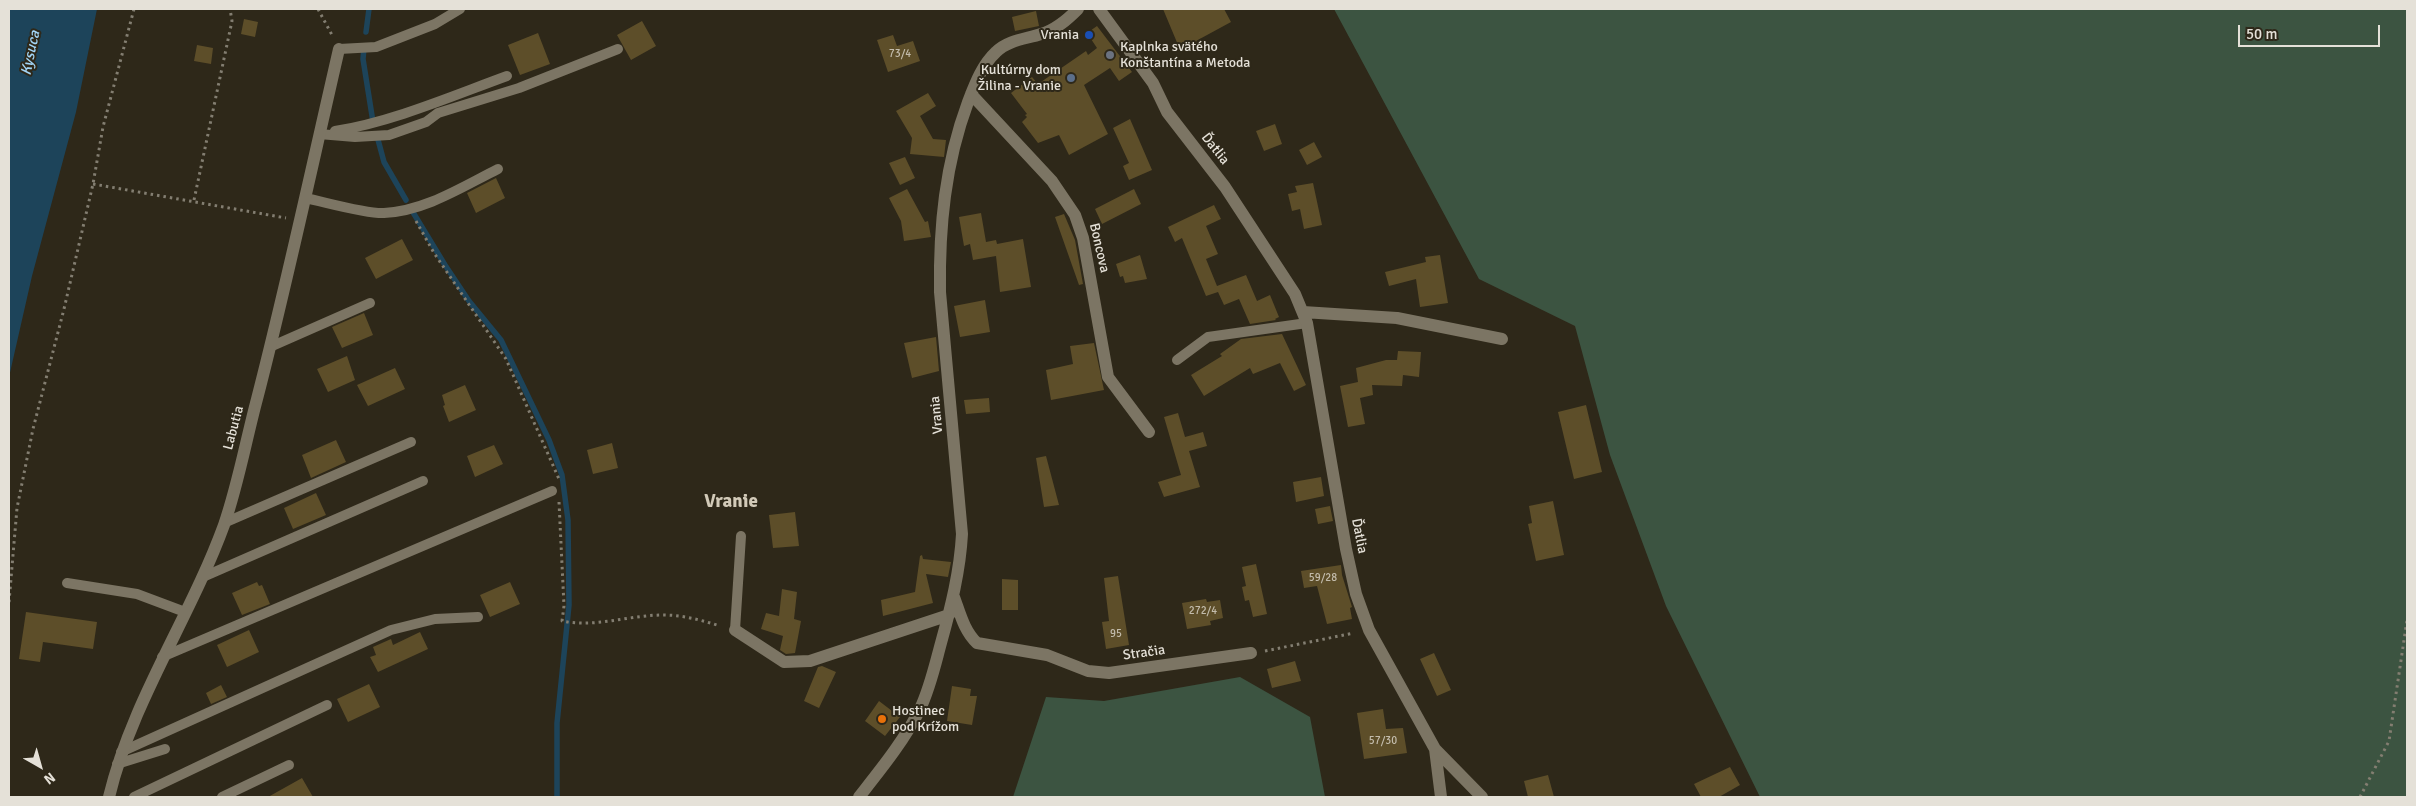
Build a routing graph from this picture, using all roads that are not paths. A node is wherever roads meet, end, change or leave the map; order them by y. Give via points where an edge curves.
1 (460, 9) edge
2 (1078, 9) edge
3 (1099, 9) edge
4 (339, 49) joint
5 (618, 49) dead end
6 (507, 76) dead end
7 (971, 94) junction
8 (319, 134) junction
9 (498, 169) dead end
10 (305, 198) junction
11 (370, 304) dead end
12 (1305, 317) junction
13 (1502, 339) dead end
14 (270, 347) junction
15 (1177, 360) dead end
16 (1149, 432) dead end
17 (411, 442) dead end
18 (423, 481) dead end
19 (556, 490) road end
20 (224, 523) junction
21 (741, 536) dead end
22 (204, 577) junction
23 (67, 583) dead end
24 (954, 597) junction
25 (186, 612) junction
26 (949, 615) junction
27 (478, 617) dead end
28 (735, 630) joint
29 (1251, 653) road end
30 (162, 657) junction
31 (326, 705) dead end
32 (165, 749) dead end
33 (1436, 749) junction
34 (119, 758) junction
35 (289, 765) dead end
36 (109, 797) edge
37 (134, 797) edge
38 (222, 797) edge
39 (859, 797) edge
40 (1441, 797) edge
41 (1482, 797) edge

1 - 4 lane via 435,24 376,46
2 - 7 street, Vrania via 1061,25 1009,43 997,51 987,62
3 - 12 street, Ďatlia via 1153,83 1168,112 1225,186 1295,294
4 - 8 street, Labutia
5 - 8 lane via 519,88 438,113 426,122 389,135
6 - 8 lane via 352,129
7 - 16 street, Boncova via 1052,181 1075,215 1083,238 1108,377
7 - 24 street, Vrania via 944,191 940,262 962,534
8 - 10 street, Labutia
9 - 10 lane via 434,201 383,213
10 - 14 street, Labutia
11 - 14 lane
12 - 13 street via 1397,318
12 - 15 lane via 1208,337
12 - 33 street, Ďatlia via 1356,594 1369,630
14 - 20 street, Labutia
17 - 20 lane
18 - 22 lane
19 - 30 lane
20 - 22 street, Labutia
21 - 28 lane
22 - 25 street, Labutia
23 - 25 lane via 137,594
24 - 26 street, Vrania
24 - 29 street, Stračia via 965,629 977,643 1047,655 1088,671 1109,673
25 - 30 street, Labutia
26 - 28 street via 810,661 784,662
26 - 39 street, Vrania via 920,708 886,763
27 - 34 lane via 435,619 391,630
30 - 34 street, Labutia
31 - 37 lane
32 - 34 lane
33 - 40 street, Ďatlia
33 - 41 street, Ďatlia
34 - 36 street, Labutia
35 - 38 lane

